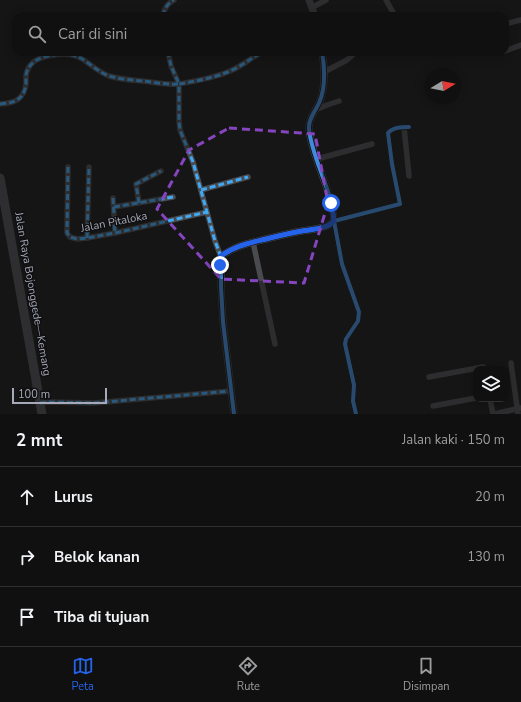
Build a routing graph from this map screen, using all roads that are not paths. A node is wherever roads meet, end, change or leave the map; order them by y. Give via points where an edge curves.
1 (174, 0) edge
2 (310, 0) edge
3 (326, 0) edge
4 (386, 0) edge
5 (312, 7) junction
6 (163, 12) edge
7 (314, 12) edge
8 (393, 12) edge
9 (521, 20) edge
10 (509, 23) edge
11 (521, 45) edge
12 (509, 50) edge
13 (55, 56) edge
14 (77, 56) edge
15 (169, 56) edge
16 (256, 56) edge
17 (322, 56) edge
18 (352, 56) edge
19 (324, 72) junction
20 (179, 84) junction
21 (339, 101) dead end
22 (0, 104) edge
23 (314, 111) junction
24 (372, 144) dead end
25 (317, 159) junction
26 (68, 167) dead end
27 (89, 167) dead end
28 (161, 171) dead end
29 (409, 176) dead end
30 (248, 177) dead end
31 (0, 178) edge
32 (201, 190) junction
33 (173, 197) dead end
34 (114, 198) dead end
35 (139, 203) junction
36 (114, 208) junction
37 (207, 212) junction
38 (334, 221) junction
39 (115, 233) junction
40 (87, 238) junction
41 (253, 242) junction
42 (220, 257) junction
43 (275, 344) dead end
44 (511, 363) dead end
45 (473, 369) edge
46 (429, 376) dead end
47 (231, 391) junction
48 (473, 399) edge
49 (491, 402) edge
50 (40, 403) junction
51 (433, 406) dead end
52 (519, 410) edge
53 (42, 414) edge
54 (234, 414) edge
55 (356, 414) edge
56 (494, 414) edge

1 - 6 street
2 - 5 street
3 - 5 street
4 - 8 street
5 - 7 street
9 - 10 street
11 - 12 street
13 - 22 street via 31,64 23,94 16,101
14 - 20 street via 108,76 168,85
15 - 20 street
16 - 20 street via 230,71
17 - 19 street
18 - 19 street
19 - 23 street via 323,90
20 - 32 street via 180,130 194,162
21 - 23 street
23 - 25 street via 309,129
24 - 25 street
25 - 38 street via 329,193
26 - 40 street, Jalan Pitaloka via 67,234 77,239
27 - 40 street
28 - 35 street via 136,184
29 - 38 street via 406,127 394,128 388,133 400,204
30 - 32 street
31 - 50 highway, Jalan Raya Bojonggede—Kemang
32 - 37 street
33 - 35 street
34 - 36 street
35 - 36 street
36 - 39 street
37 - 39 street, Jalan Pitaloka
37 - 42 street
38 - 41 street via 324,227
38 - 55 street via 342,264 359,312 358,322 345,344 354,385 353,401
39 - 40 street, Jalan Pitaloka
41 - 42 street
41 - 43 street
42 - 47 street via 223,322
44 - 52 street
45 - 46 street
47 - 50 street via 94,403
47 - 54 street
48 - 51 street
49 - 56 street
50 - 53 highway, Jalan Raya Bojonggede—Kemang
52 - 56 street

